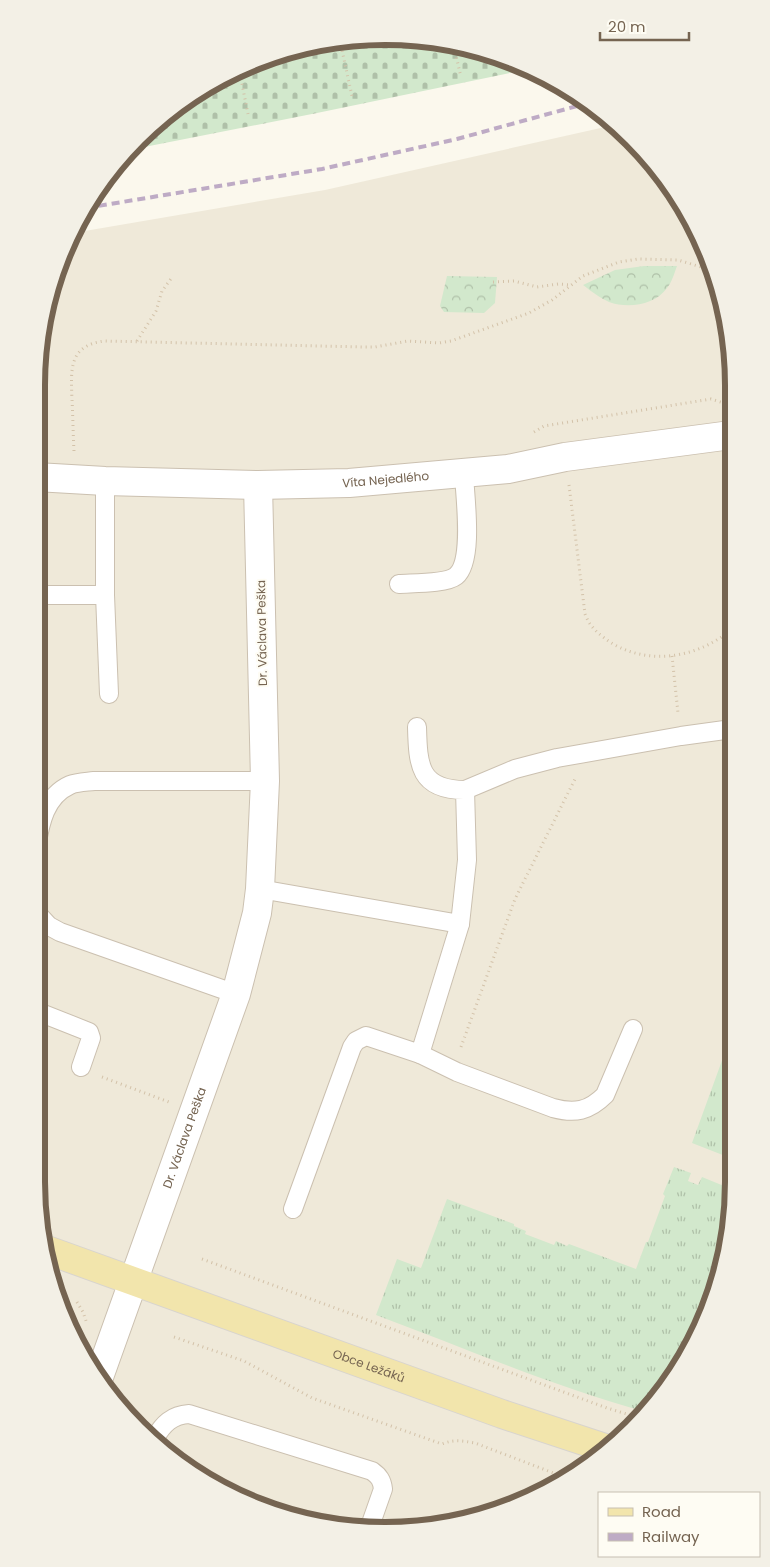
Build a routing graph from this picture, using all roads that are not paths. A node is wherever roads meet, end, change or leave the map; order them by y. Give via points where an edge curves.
1 (725, 437) edge
2 (464, 474) junction
3 (45, 477) edge
4 (105, 481) junction
5 (258, 485) junction
6 (399, 584) dead end
7 (45, 595) edge
8 (104, 595) junction
9 (109, 694) dead end
10 (417, 727) dead end
11 (725, 730) edge
12 (265, 781) junction
13 (465, 790) junction
14 (45, 811) edge
15 (260, 889) junction
16 (45, 922) edge
17 (460, 924) junction
18 (236, 994) junction
19 (45, 1015) edge
20 (633, 1029) dead end
21 (420, 1054) junction
22 (81, 1067) road end
23 (293, 1209) dead end
24 (53, 1252) edge
25 (133, 1281) junction
26 (101, 1370) edge
27 (157, 1434) edge
28 (599, 1446) edge
29 (372, 1521) edge

1 - 2 street, Víta Nejedlého via 565,457 515,468
2 - 5 street, Víta Nejedlého via 349,484
2 - 6 lane via 467,540 461,570 447,580
3 - 4 street, Víta Nejedlého
4 - 5 street, Víta Nejedlého
4 - 8 lane
5 - 12 street, Dr. Václava Peška
7 - 8 lane
8 - 9 lane
10 - 13 lane via 418,757 426,777 446,789
11 - 13 lane via 557,758
12 - 14 lane via 94,781 69,786 52,799
12 - 15 street, Dr. Václava Peška
13 - 17 lane via 467,860
15 - 17 lane
15 - 18 street, Dr. Václava Peška via 251,940
16 - 18 lane via 60,932
17 - 21 lane
18 - 25 street, Dr. Václava Peška
19 - 22 lane via 89,1032 91,1038
20 - 21 lane via 606,1095 592,1106 577,1111 553,1108
21 - 23 lane via 372,1037 356,1041
24 - 25 main road, Obce Ležáků
25 - 26 street
25 - 28 main road, Obce Ležáků
27 - 29 lane via 171,1418 189,1414 372,1471 378,1476 383,1489

